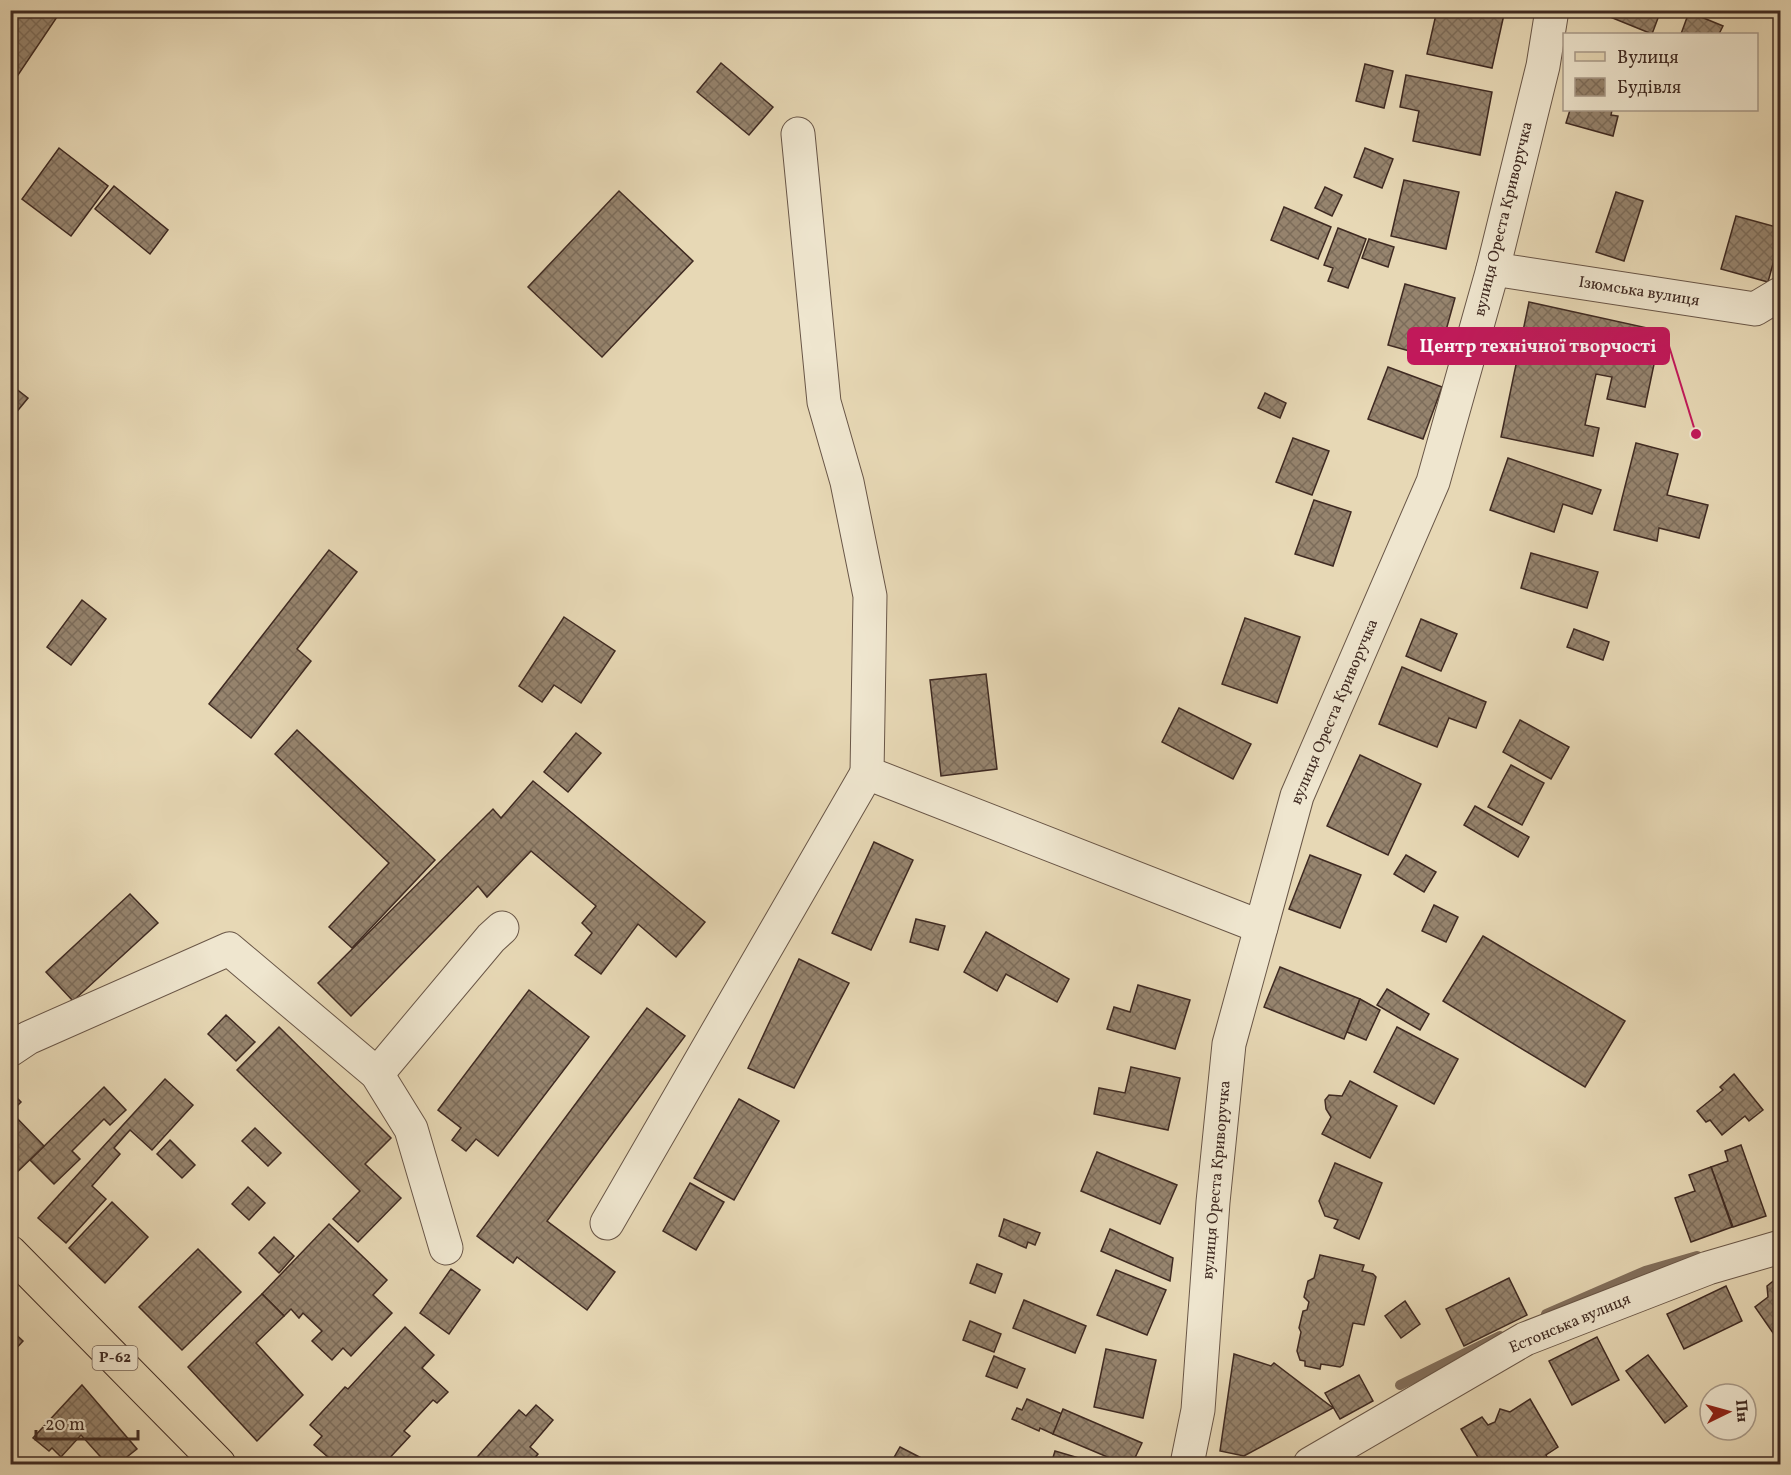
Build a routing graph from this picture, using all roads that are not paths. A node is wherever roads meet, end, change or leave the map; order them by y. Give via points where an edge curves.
1 (1552, 10) edge
2 (798, 134) dead end
3 (1493, 269) junction
4 (1780, 294) edge
5 (867, 773) junction
6 (1262, 927) junction
7 (502, 928) dead end
8 (10, 1050) edge
9 (377, 1074) junction
10 (607, 1223) dead end
11 (1780, 1247) edge
12 (446, 1248) dead end
13 (10, 1252) edge
14 (208, 1460) edge
15 (1187, 1464) edge
16 (1310, 1464) edge

1 - 3 street, вулиця Ореста Криворучка via 1543,66
2 - 5 street via 824,402 847,482 870,596
3 - 4 street, Ізюмська вулиця via 1755,309
3 - 6 street, вулиця Ореста Криворучка via 1433,482 1297,796
5 - 6 street
5 - 10 street
6 - 15 street, вулиця Ореста Криворучка via 1229,1044 1198,1410
7 - 9 street
8 - 9 street via 28,1038 229,949
9 - 12 street via 411,1129
11 - 16 street, Естонська вулиця via 1708,1268 1525,1339
13 - 14 main road, Р-62

